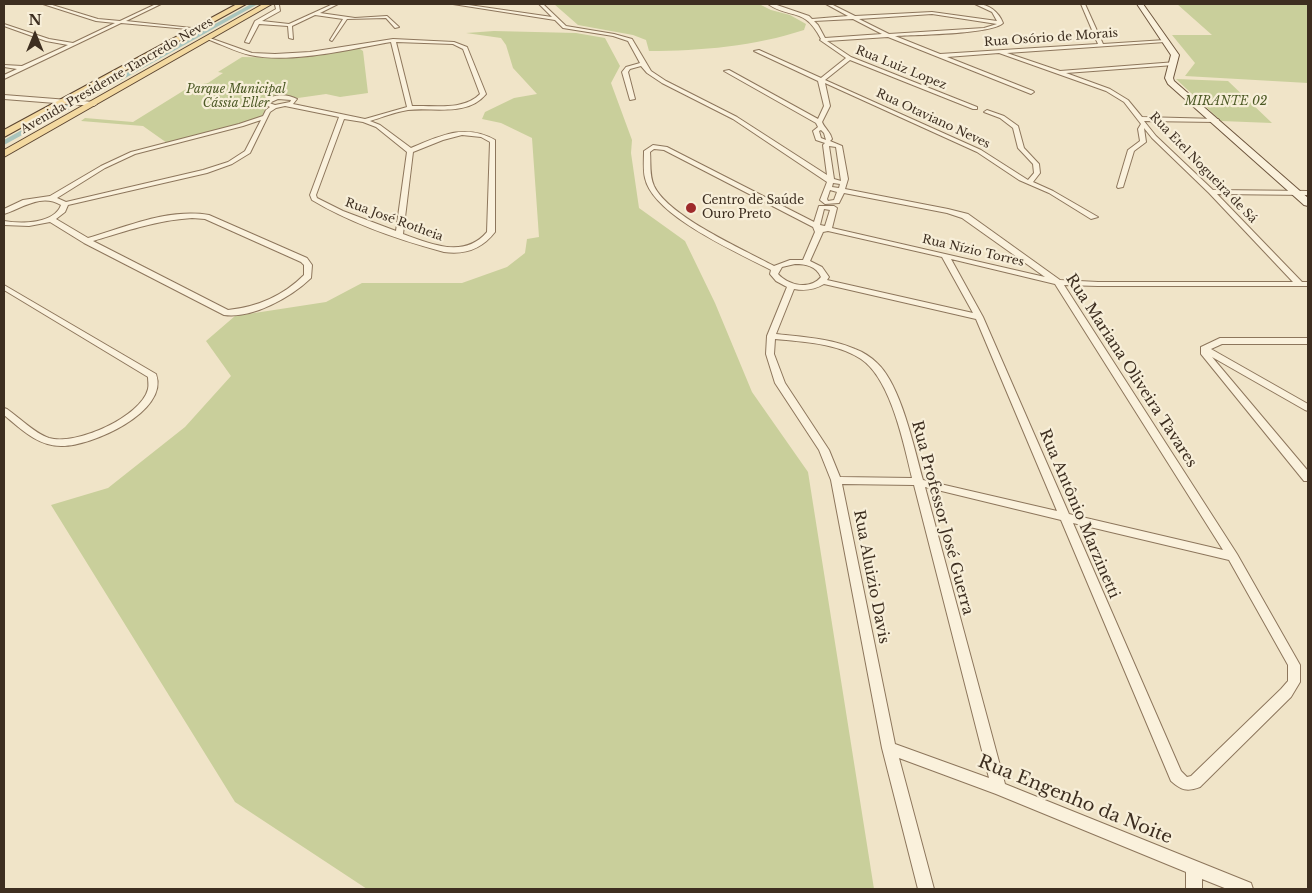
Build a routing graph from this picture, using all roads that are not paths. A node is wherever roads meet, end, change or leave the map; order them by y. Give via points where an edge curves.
1 (45, 4) edge
2 (159, 4) edge
3 (242, 4) edge
4 (268, 4) edge
5 (336, 4) edge
6 (344, 4) edge
7 (375, 4) edge
8 (385, 4) edge
9 (455, 4) edge
10 (541, 4) edge
11 (771, 4) edge
12 (778, 4) edge
13 (828, 4) edge
14 (977, 4) edge
15 (1083, 4) edge
16 (1140, 4) edge
17 (278, 6) dead end
18 (482, 6) edge
19 (315, 14) junction
20 (346, 18) junction
21 (852, 18) junction
22 (556, 19) junction
23 (811, 20) junction
24 (120, 22) junction
25 (257, 22) junction
26 (1000, 23) junction
27 (4, 25) edge
28 (290, 25) junction
29 (397, 27) dead end
30 (199, 29) junction
31 (887, 35) junction
32 (209, 38) junction
33 (291, 38) dead end
34 (332, 40) dead end
35 (393, 40) junction
36 (822, 40) junction
37 (1165, 41) junction
38 (247, 42) dead end
39 (74, 44) junction
40 (1101, 44) junction
41 (757, 51) dead end
42 (998, 51) junction
43 (938, 56) junction
44 (849, 58) junction
45 (1174, 63) junction
46 (643, 64) junction
47 (4, 66) edge
48 (22, 68) junction
49 (727, 70) dead end
50 (1058, 72) junction
51 (4, 77) edge
52 (821, 80) junction
53 (1032, 92) dead end
54 (4, 97) edge
55 (632, 99) dead end
56 (62, 101) junction
57 (94, 104) junction
58 (288, 105) junction
59 (274, 107) junction
60 (410, 108) junction
61 (986, 112) junction
62 (264, 116) junction
63 (978, 116) dead end
64 (342, 117) junction
65 (1216, 120) junction
66 (365, 121) junction
67 (1141, 122) junction
68 (241, 125) junction
69 (259, 128) junction
70 (4, 134) edge
71 (410, 151) junction
72 (4, 154) edge
73 (1030, 182) junction
74 (829, 185) junction
75 (843, 186) junction
76 (1120, 187) dead end
77 (1211, 192) junction
78 (1296, 193) junction
79 (1308, 193) edge
80 (50, 199) junction
81 (1308, 203) edge
82 (65, 204) junction
83 (4, 212) edge
84 (1094, 217) dead end
85 (51, 219) junction
86 (4, 223) edge
87 (13, 226) junction
88 (817, 229) junction
89 (828, 229) junction
90 (4, 232) edge
91 (399, 234) junction
92 (87, 241) junction
93 (945, 256) junction
94 (806, 262) junction
95 (774, 269) junction
96 (822, 281) junction
97 (1058, 282) junction
98 (1304, 284) edge
99 (792, 286) junction
100 (4, 288) edge
101 (979, 317) junction
102 (771, 336) junction
103 (1308, 341) edge
104 (1204, 349) junction
105 (1308, 408) edge
106 (4, 411) edge
107 (1308, 478) edge
108 (836, 480) junction
109 (918, 482) junction
110 (1064, 517) junction
111 (1233, 557) junction
112 (1286, 693) joint
113 (890, 748) junction
114 (999, 788) junction
115 (1194, 868) junction
116 (926, 889) edge
117 (1194, 889) edge
118 (1245, 889) edge

1 - 24 street via 87,17
2 - 24 street
3 - 30 main road, Avenida Presidente Tancredo Neves
4 - 32 main road, Avenida Presidente Tancredo Neves
5 - 19 street
6 - 19 street
7 - 8 street
9 - 18 street
10 - 22 street
11 - 12 street
11 - 23 street
13 - 21 street
14 - 26 street via 994,11
15 - 40 street
16 - 37 street
17 - 25 street via 278,10
18 - 22 street
19 - 20 street
19 - 28 street
20 - 29 street via 387,17
20 - 34 street
21 - 23 street
21 - 26 street via 940,14
21 - 31 street
22 - 46 street, Rua Mariana Oliveira Tavares via 565,27 622,37 633,43
23 - 36 street
24 - 30 street
24 - 39 street
25 - 28 street
25 - 38 street
26 - 31 street via 984,29
27 - 39 street via 48,40
28 - 33 street
30 - 56 main road, Avenida Presidente Tancredo Neves
31 - 36 street
31 - 43 street
32 - 35 street via 252,54 280,56
32 - 57 main road, Avenida Presidente Tancredo Neves
35 - 60 street
35 - 60 street via 461,45 483,94 466,105
36 - 44 street, Rua Luiz Lopez
37 - 40 street, Rua Osório de Morais
37 - 45 street via 1175,55
39 - 48 street
40 - 42 street, Rua Osório de Morais
41 - 52 street, Rua Otaviano Neves
42 - 43 street, Rua Osório de Morais
42 - 50 street, Rua Etel Nogueira de Sá
43 - 53 street
44 - 52 street
44 - 61 street, Rua Luiz Lopez via 975,108 974,111
45 - 50 street
45 - 65 street via 1169,78 1171,82
46 - 55 street via 625,72
46 - 74 street, Rua Mariana Oliveira Tavares via 664,82 734,118
47 - 48 street
48 - 51 street
49 - 52 street via 820,124 827,106
50 - 67 street, Rua Etel Nogueira de Sá via 1116,94
52 - 73 street, Rua Otaviano Neves via 979,151
54 - 56 street
56 - 57 street
56 - 70 main road, Avenida Presidente Tancredo Neves
57 - 72 main road, Avenida Presidente Tancredo Neves
58 - 59 street
58 - 59 street via 294,99 275,98 265,103
58 - 64 street
59 - 62 street
60 - 66 street
61 - 63 street
61 - 73 street, Rua Luiz Lopez via 1002,117 1016,127 1021,148 1036,164 1037,173
62 - 68 street
62 - 69 street
64 - 66 street
64 - 91 street, Rua José Rotheia via 314,199 339,212
65 - 67 street
65 - 78 street
66 - 71 street via 378,126
67 - 76 street via 1143,142 1131,150
67 - 77 street, Rua Etel Nogueira de Sá
68 - 69 street
68 - 80 street via 124,156
69 - 82 street via 248,152 222,167
71 - 91 street
71 - 91 street, Rua José Rotheia via 462,133 486,136 493,141 491,232 477,246 455,251 443,250
73 - 84 street, Rua Otaviano Neves
74 - 75 street, Rua Mariana Oliveira Tavares
74 - 75 street via 823,200 827,202 837,202
74 - 75 street via 826,145 833,143 840,146 846,179
75 - 97 street, Rua Mariana Oliveira Tavares via 965,216
77 - 78 street
77 - 98 street, Rua Etel Nogueira de Sá
78 - 79 street
78 - 81 street
80 - 82 street
80 - 83 street via 29,201
82 - 85 street via 63,211
85 - 87 street
85 - 92 street
86 - 87 street
87 - 90 street
88 - 89 street, Rua Nízio Torres
88 - 89 street via 821,207 829,206 834,210
88 - 94 street
88 - 95 street, Rua Nízio Torres via 665,148 653,147 645,153 648,178 662,201 692,225
89 - 93 street, Rua Nízio Torres
92 - 92 street via 227,313 246,311 274,301 308,276 308,265 304,260 206,217 156,221
93 - 97 street, Rua Nízio Torres
93 - 101 street, Rua Antônio Marzinetti
94 - 95 street via 790,262
94 - 96 street via 824,272
95 - 99 street via 777,279
96 - 99 street via 810,287
96 - 101 street
97 - 98 street, Rua Nízio Torres
97 - 111 street, Rua Mariana Oliveira Tavares
99 - 102 street, Rua Aluizio Davis
100 - 106 street via 153,376 155,383 143,404 115,427 92,438 69,443 48,441
101 - 110 street, Rua Antônio Marzinetti
102 - 108 street, Rua Aluizio Davis via 770,354 780,383 824,450
102 - 109 street, Rua Professor José Guerra via 847,350 875,366 906,435
103 - 104 street via 1220,341
104 - 105 street
104 - 107 street via 1204,354
108 - 109 street
108 - 113 street, Rua Aluizio Davis
109 - 110 street
109 - 114 street, Rua Professor José Guerra
110 - 111 street
110 - 112 street, Rua Antônio Marzinetti via 1176,776 1185,784 1195,782
111 - 112 street, Rua Mariana Oliveira Tavares via 1294,665 1294,682
113 - 114 street, Rua Engenho da Noite
113 - 116 street, Rua Aluizio Davis
114 - 115 street, Rua Engenho da Noite
115 - 117 street
115 - 118 street, Rua Engenho da Noite

